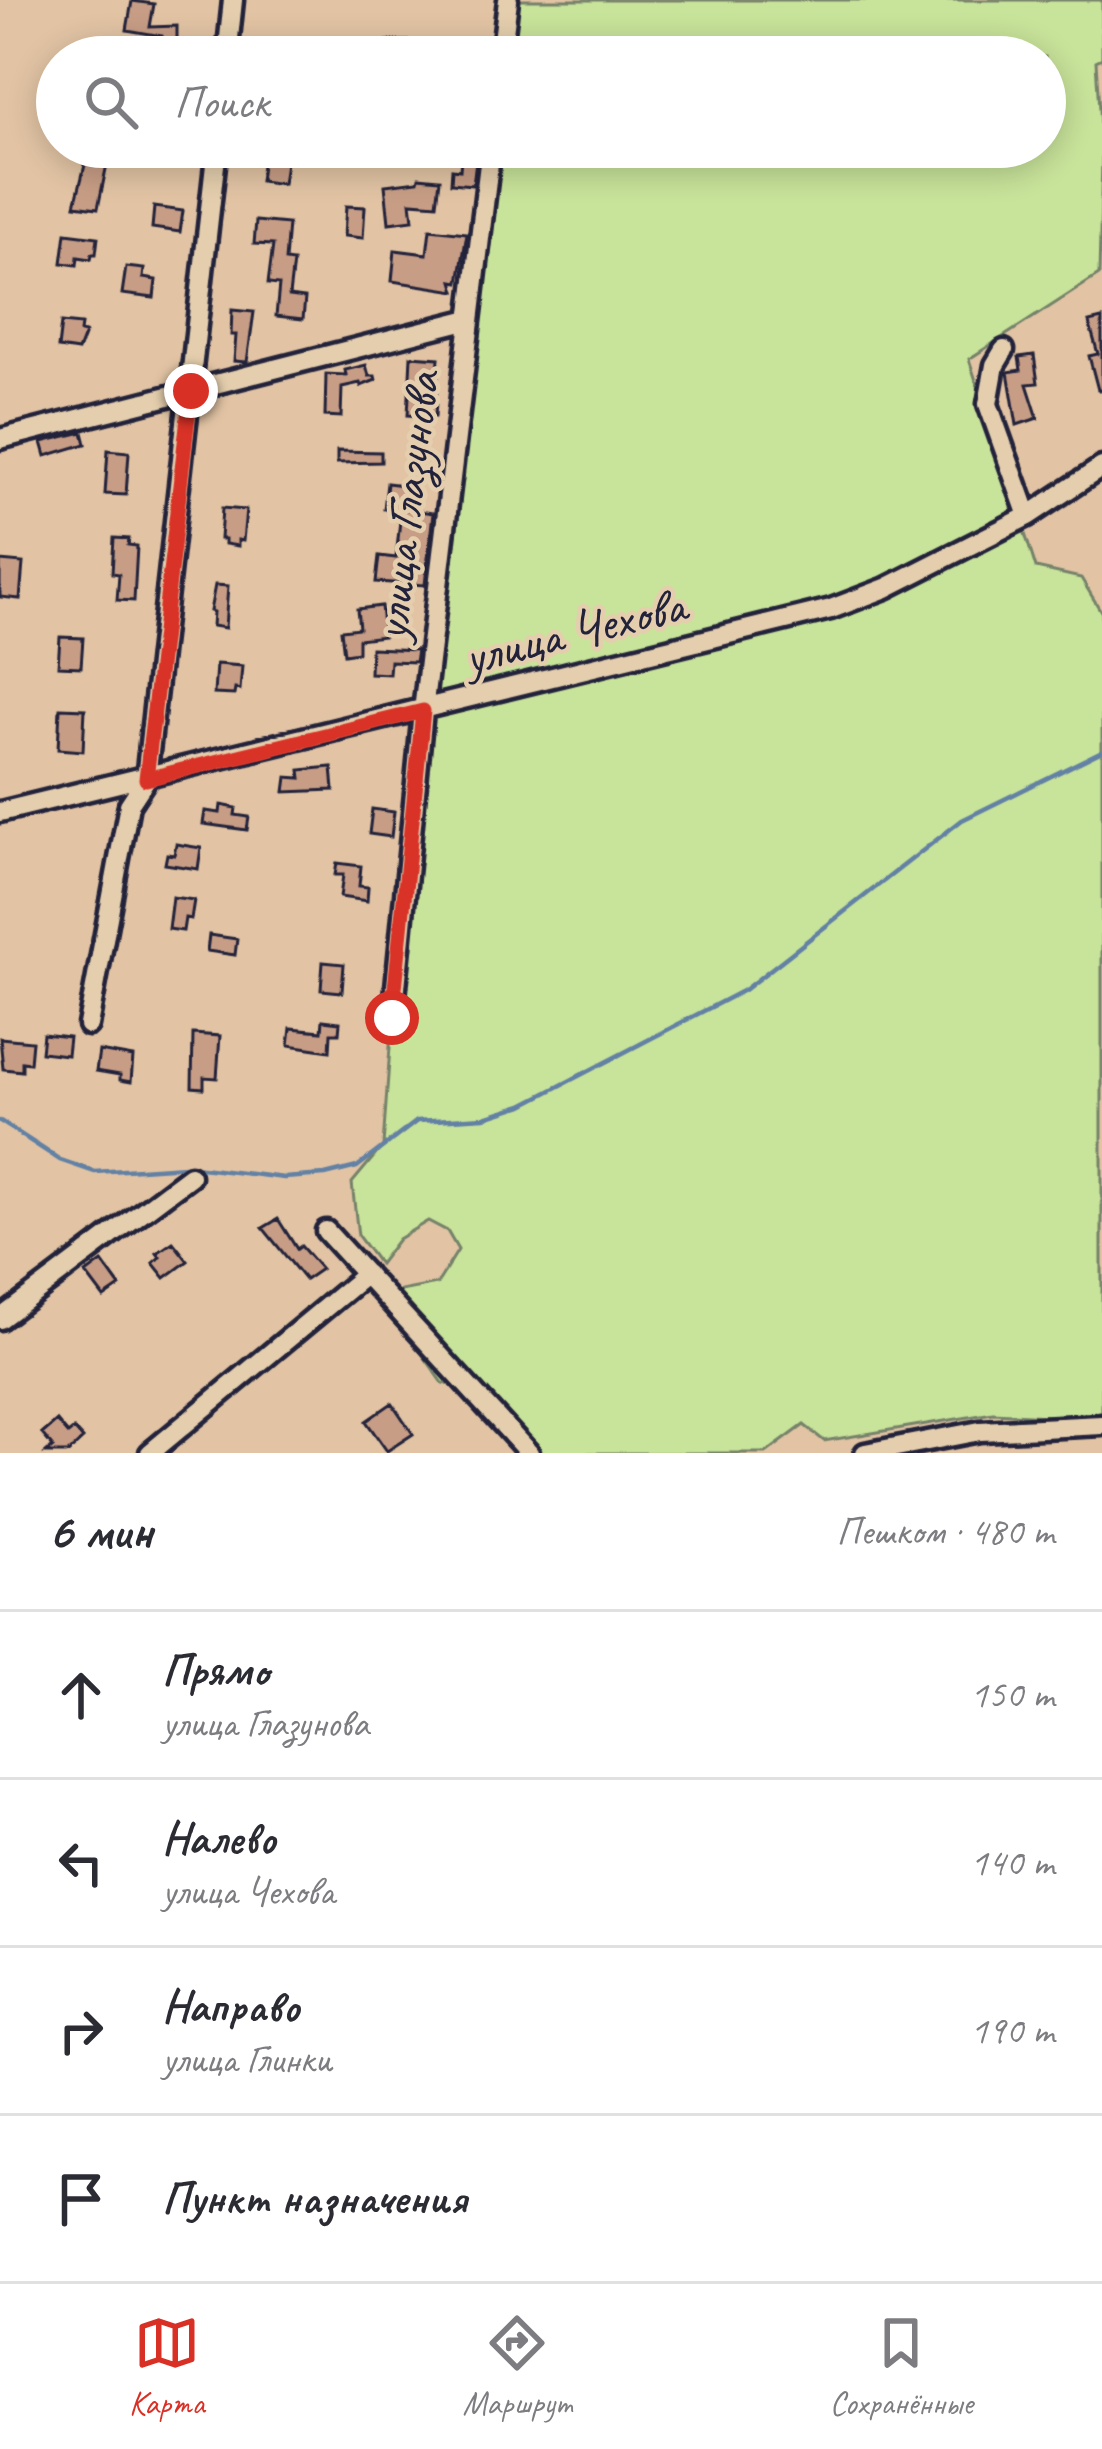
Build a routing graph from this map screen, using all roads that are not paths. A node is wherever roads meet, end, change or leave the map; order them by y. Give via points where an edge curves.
1 (233, 0) edge
2 (508, 0) edge
3 (229, 36) edge
4 (504, 36) edge
5 (215, 168) edge
6 (488, 168) edge
7 (470, 320) junction
8 (1004, 350) dead end
9 (191, 391) junction
10 (0, 439) edge
11 (1102, 467) edge
12 (1028, 516) junction
13 (423, 711) junction
14 (146, 779) junction
15 (0, 812) edge
16 (392, 1018) dead end
17 (88, 1025) dead end
18 (190, 1176) dead end
19 (326, 1231) dead end
20 (366, 1274) junction
21 (0, 1319) edge
22 (1102, 1425) edge
23 (980, 1431) junction
24 (150, 1453) edge
25 (529, 1453) edge
26 (865, 1453) edge
27 (988, 1453) edge

1 - 3 street
2 - 4 street
5 - 9 street
6 - 7 street, улица Глазунова
7 - 9 street
7 - 13 street, улица Глазунова
8 - 12 street via 988,404
9 - 10 street
9 - 14 street
11 - 12 street, улица Чехова
12 - 13 street, улица Чехова via 831,609
13 - 14 street, улица Чехова
13 - 16 street, улица Глазунова
14 - 15 street, улица Чехова
14 - 17 street via 129,805
18 - 21 street
19 - 20 street
20 - 24 street
20 - 25 street
22 - 23 street
23 - 26 street
23 - 27 street

